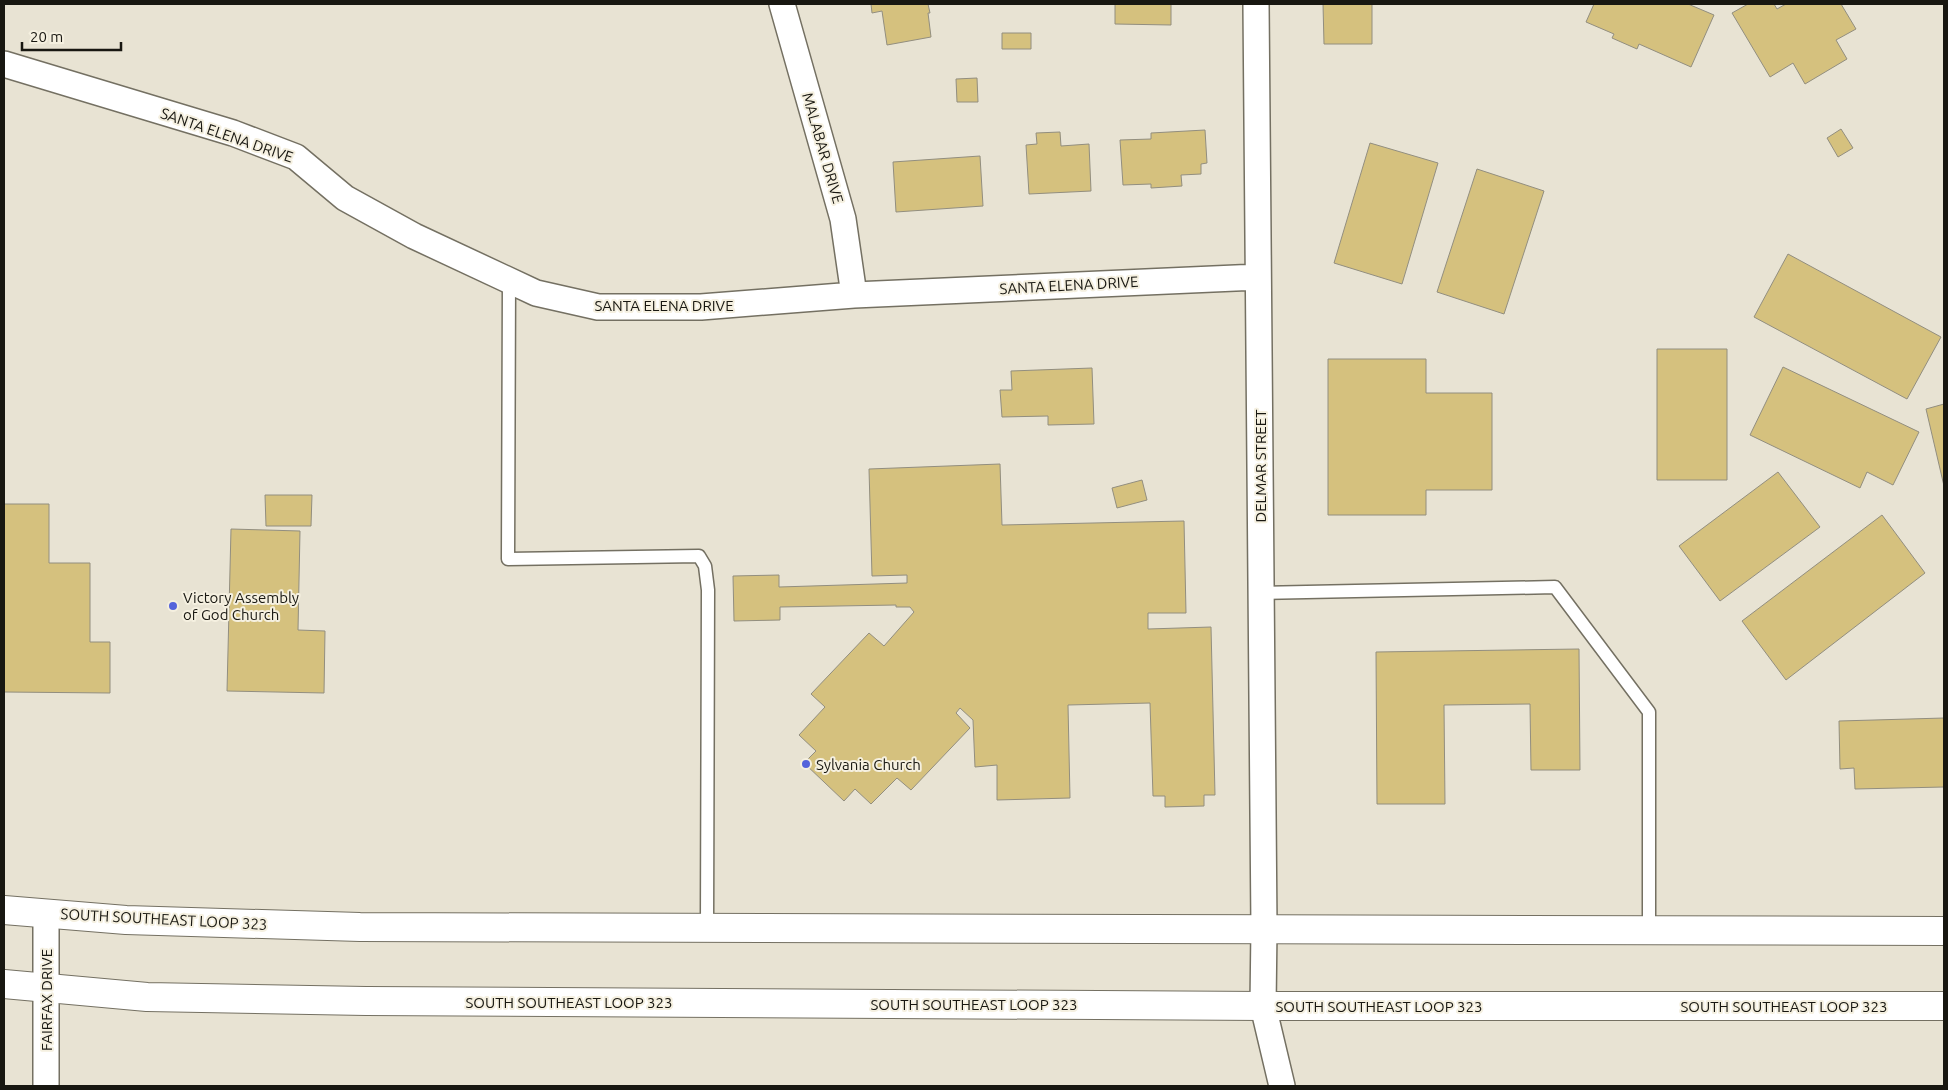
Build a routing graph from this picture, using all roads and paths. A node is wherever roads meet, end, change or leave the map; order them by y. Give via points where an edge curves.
1 (782, 4) edge
2 (1256, 4) edge
3 (4, 64) edge
4 (1258, 277) junction
5 (510, 281) junction
6 (854, 295) junction
7 (1261, 594) junction
8 (4, 910) edge
9 (46, 914) junction
10 (707, 928) junction
11 (1264, 928) junction
12 (1649, 931) junction
13 (1944, 932) edge
14 (4, 984) edge
15 (45, 988) junction
16 (1263, 1006) junction
17 (1944, 1006) edge
18 (46, 1086) edge
19 (1282, 1086) edge

1 - 6 street, MALABAR DRIVE via 843,219
2 - 4 street, DELMAR STREET
3 - 5 street, SANTA ELENA DRIVE via 233,133 296,157 345,198 414,236
4 - 6 street, SANTA ELENA DRIVE
4 - 7 street, DELMAR STREET
5 - 6 street, SANTA ELENA DRIVE via 536,293 598,307 701,307
5 - 10 lane via 508,558 698,556 705,566 708,590
7 - 11 street, DELMAR STREET
7 - 12 lane via 1555,587 1649,712
8 - 9 highway, SOUTH SOUTHEAST LOOP 323
9 - 10 highway, SOUTH SOUTHEAST LOOP 323 via 360,928
9 - 15 street, FAIRFAX DRIVE
10 - 11 highway, SOUTH SOUTHEAST LOOP 323
11 - 12 highway, SOUTH SOUTHEAST LOOP 323
11 - 16 street, DELMAR STREET
12 - 13 highway, SOUTH SOUTHEAST LOOP 323
14 - 15 highway, SOUTH SOUTHEAST LOOP 323
15 - 16 highway, SOUTH SOUTHEAST LOOP 323 via 147,997 262,1000
15 - 18 street, FAIRFAX DRIVE
16 - 17 highway, SOUTH SOUTHEAST LOOP 323
16 - 19 street, DELMAR STREET

